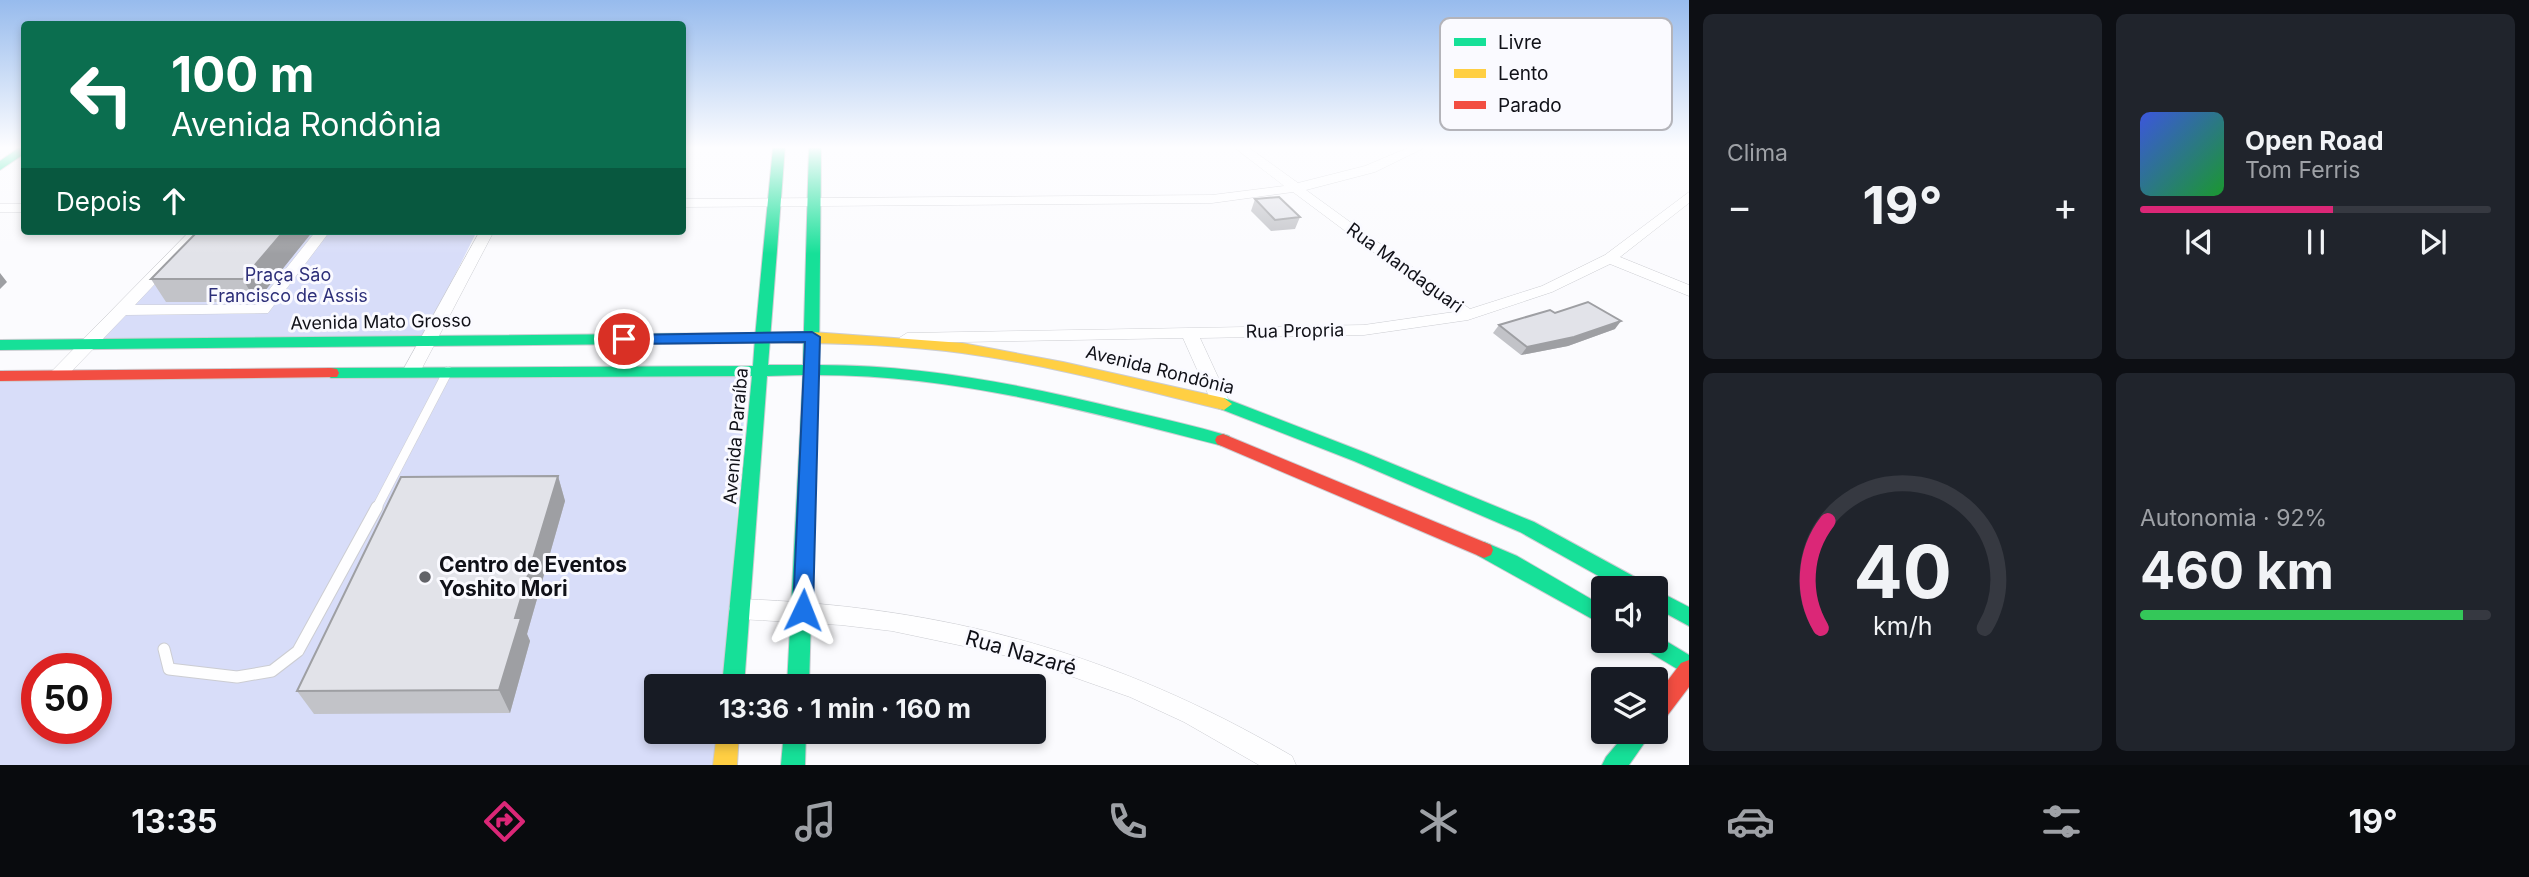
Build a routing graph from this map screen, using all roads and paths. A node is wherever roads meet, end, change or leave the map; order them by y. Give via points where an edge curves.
1 (776, 183) edge
2 (816, 183) edge
3 (1289, 183) edge
4 (1322, 183) edge
5 (1298, 189) junction
6 (1689, 196) edge
7 (816, 202) junction
8 (686, 203) edge
9 (774, 203) junction
10 (0, 208) edge
11 (21, 208) edge
12 (194, 235) edge
13 (320, 235) edge
14 (485, 235) edge
15 (1610, 258) junction
16 (1689, 291) edge
17 (119, 310) junction
18 (1468, 315) junction
19 (1189, 333) junction
20 (812, 337) junction
21 (763, 338) junction
22 (867, 339) junction
23 (428, 341) junction
24 (87, 344) junction
25 (0, 345) edge
26 (761, 369) junction
27 (811, 369) junction
28 (448, 371) junction
29 (411, 372) junction
30 (58, 375) junction
31 (0, 376) edge
32 (1221, 403) junction
33 (1615, 576) edge
34 (1668, 605) edge
35 (740, 609) junction
36 (1591, 609) edge
37 (803, 610) junction
38 (1689, 617) edge
39 (164, 649) dead end
40 (1666, 653) edge
41 (1689, 668) edge
42 (734, 674) edge
43 (799, 674) edge
44 (1668, 697) edge
45 (727, 744) edge
46 (794, 744) edge
47 (1631, 744) edge
48 (725, 765) edge
49 (793, 765) edge
50 (1283, 765) edge
51 (1614, 765) edge

1 - 9 main road, Avenida Paraíba
2 - 7 main road
3 - 5 street, Rua Mandaguari
4 - 5 street
5 - 7 street via 1212,199
5 - 18 street, Rua Mandaguari
6 - 15 street, Rua Propria
7 - 9 street
7 - 20 main road
8 - 9 street
9 - 21 main road, Avenida Paraíba
10 - 11 street
12 - 17 street
13 - 17 street via 262,310
14 - 23 street
15 - 16 street
15 - 18 street, Rua Propria via 1547,289
17 - 24 street
18 - 19 street, Rua Propria via 1364,330
19 - 22 street, Rua Propria
19 - 32 street
20 - 21 main road, Avenida Rondônia
20 - 22 main road, Avenida Rondônia
20 - 27 main road
21 - 23 main road, Avenida Mato Grosso
21 - 26 main road, Avenida Paraíba
22 - 32 main road, Avenida Rondônia via 962,348
23 - 24 main road, Avenida Mato Grosso
23 - 29 street
24 - 25 main road, Avenida Mato Grosso
24 - 30 street
26 - 27 main road
26 - 28 main road
26 - 35 main road, Avenida Paraíba
27 - 36 main road via 955,379 1211,435 1510,562
27 - 37 main road
28 - 29 main road
28 - 39 lane via 298,651 272,670 237,677 169,669
29 - 30 main road
30 - 31 main road
32 - 33 main road, Avenida Rondônia via 1527,527
34 - 38 main road
35 - 37 street, Rua Nazaré
35 - 42 main road, Avenida Paraíba
37 - 43 main road
37 - 50 street, Rua Nazaré via 908,623 1022,650 1139,689
40 - 41 main road
41 - 44 main road
45 - 48 main road
46 - 49 main road
47 - 51 main road

